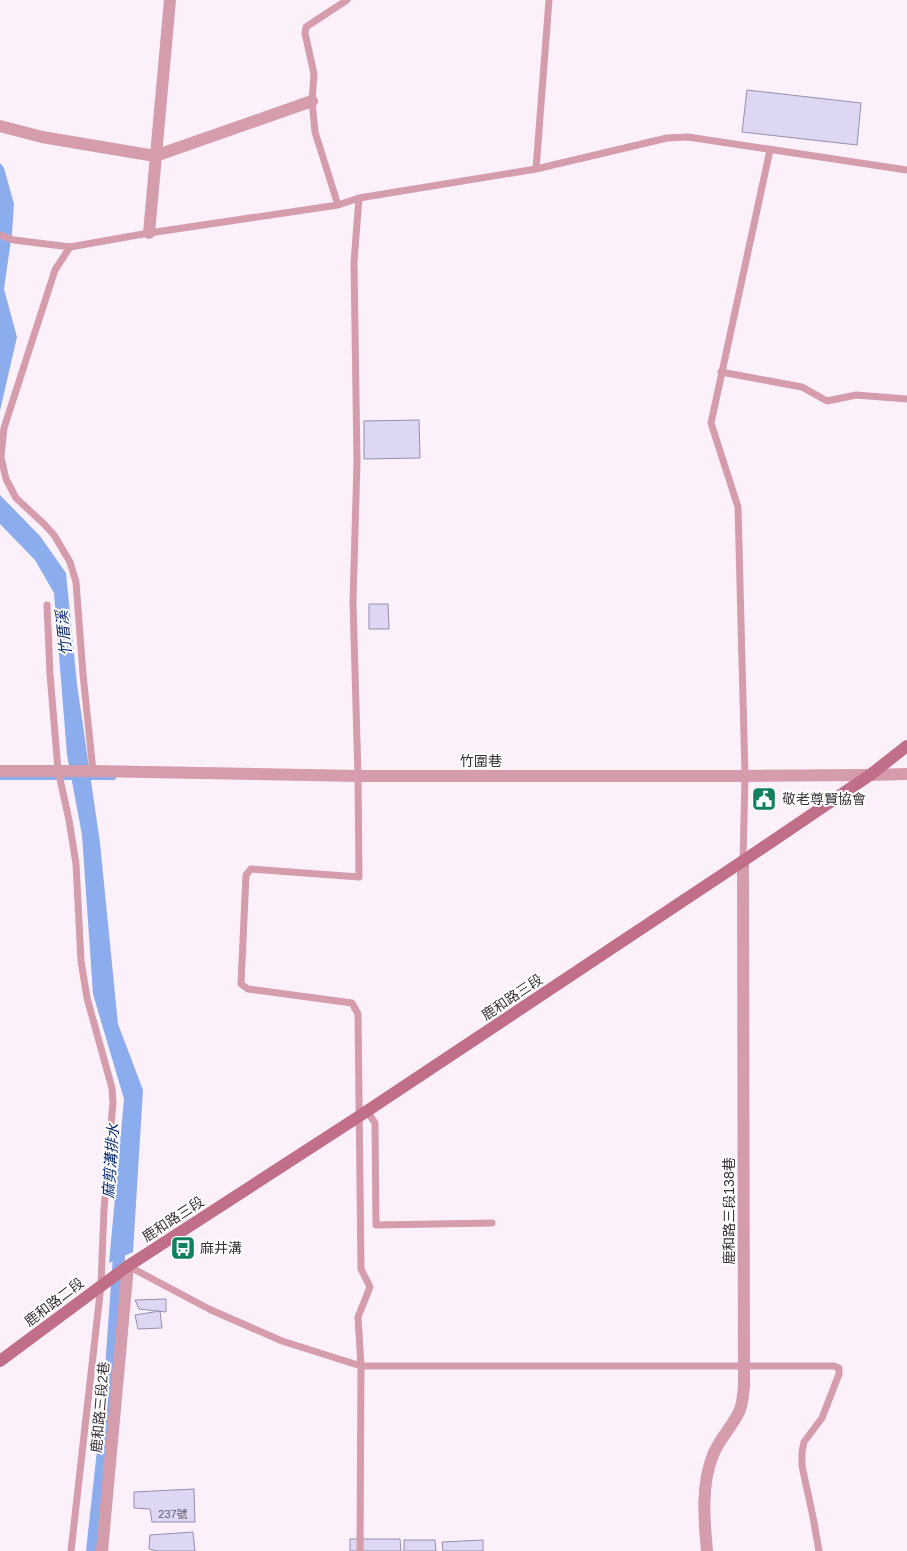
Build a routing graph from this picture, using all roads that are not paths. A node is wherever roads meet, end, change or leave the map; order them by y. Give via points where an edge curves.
1 (170, 0) edge
2 (347, 0) edge
3 (549, 0) edge
4 (312, 101) junction
5 (0, 126) edge
6 (770, 150) junction
7 (155, 156) junction
8 (536, 169) junction
9 (907, 170) edge
10 (359, 198) junction
11 (338, 205) junction
12 (149, 233) junction
13 (0, 236) edge
14 (70, 247) junction
15 (721, 372) junction
16 (907, 400) edge
17 (47, 605) dead end
18 (907, 746) edge
19 (58, 770) junction
20 (0, 771) edge
21 (93, 771) junction
22 (907, 774) edge
23 (870, 775) junction
24 (358, 776) junction
25 (745, 776) junction
26 (743, 861) junction
27 (363, 1114) junction
28 (492, 1223) dead end
29 (128, 1266) junction
30 (101, 1285) junction
31 (0, 1360) edge
32 (744, 1365) junction
33 (361, 1366) junction
34 (71, 1551) edge
35 (102, 1551) edge
36 (360, 1551) edge
37 (707, 1551) edge
38 (819, 1551) edge

1 - 7 street
2 - 4 lane via 306,27 314,74
3 - 8 lane
4 - 7 street
4 - 11 lane via 315,132
5 - 7 street via 42,137
6 - 8 lane via 688,137 667,138
6 - 9 lane
6 - 15 lane
7 - 12 street
8 - 10 lane
10 - 11 lane
10 - 24 lane via 354,262 357,462 353,602
11 - 12 lane
12 - 14 lane
13 - 14 lane
14 - 21 lane via 55,270 4,428 1,457 6,479 16,498 54,535 70,562 76,582
15 - 16 lane via 802,387 827,402 856,394
15 - 25 lane via 711,423 738,508
17 - 19 lane
18 - 23 main road, 鹿和路三段
19 - 20 street, 竹圍巷
19 - 21 street, 竹圍巷
19 - 30 lane via 76,864 81,960 87,998 112,1088
21 - 24 street, 竹圍巷
22 - 23 street, 竹圍巷
23 - 25 street, 竹圍巷
23 - 26 main road, 鹿和路三段
24 - 25 street, 竹圍巷
24 - 27 lane via 359,877 251,868 246,875 241,984 248,988 352,1003 358,1014
25 - 26 lane
26 - 27 main road, 鹿和路三段
26 - 32 street, 鹿和路三段138巷
27 - 28 lane via 375,1123 376,1225
27 - 29 main road, 鹿和路三段
27 - 33 lane via 361,1269 370,1288 358,1317
29 - 30 main road, 鹿和路三段
29 - 33 lane via 210,1310 282,1342
29 - 35 street, 鹿和路三段2巷
30 - 31 main road, 鹿和路二段
30 - 34 lane
32 - 33 lane
32 - 37 street, 鹿和路三段138巷 via 740,1411 709,1466 704,1518
32 - 38 lane via 839,1368 822,1418 804,1442 802,1452
33 - 36 lane

